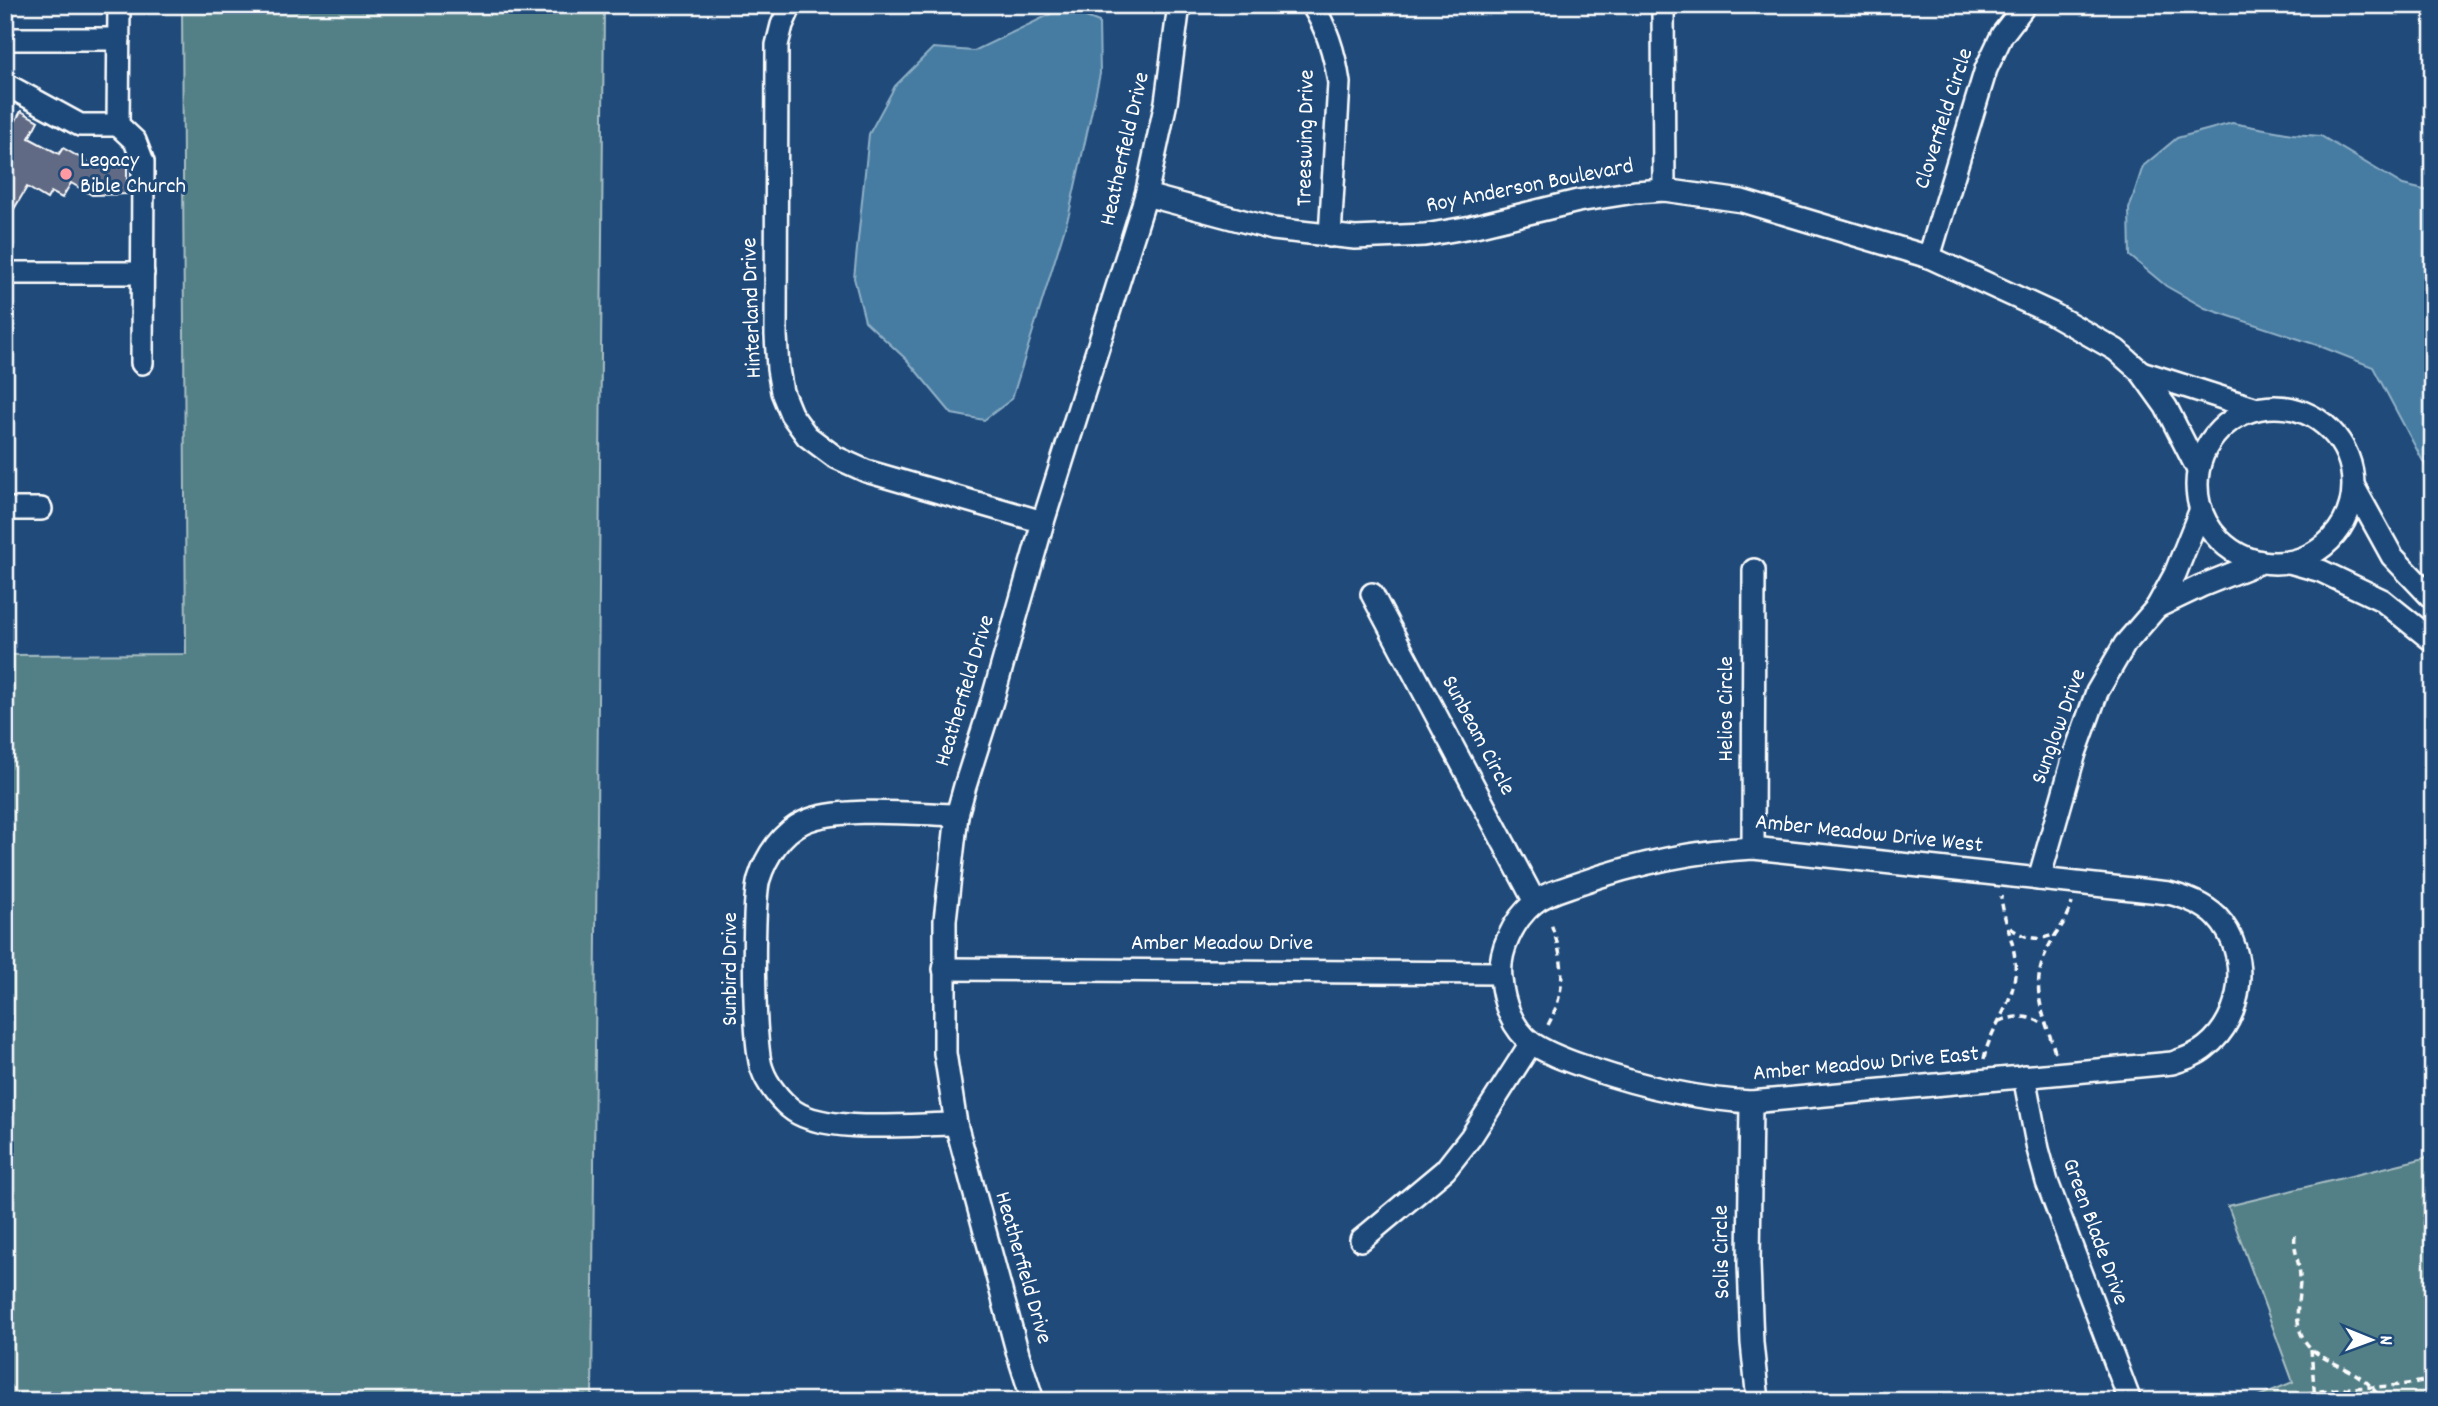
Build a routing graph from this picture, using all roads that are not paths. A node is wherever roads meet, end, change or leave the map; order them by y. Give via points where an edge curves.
1 (119, 5) edge
2 (791, 5) edge
3 (1179, 5) edge
4 (1312, 5) edge
5 (1662, 5) edge
6 (2025, 5) edge
7 (5, 39) edge
8 (119, 39) junction
9 (5, 84) edge
10 (118, 125) junction
11 (1664, 190) junction
12 (1146, 195) junction
13 (1330, 236) junction
14 (1929, 257) junction
15 (5, 273) edge
16 (143, 273) junction
17 (142, 363) dead end
18 (2141, 372) junction
19 (2254, 408) junction
20 (2197, 468) junction
21 (2354, 487) junction
22 (5, 509) edge
23 (41, 509) dead end
24 (2201, 509) junction
25 (1043, 522) junction
26 (2261, 562) junction
27 (2289, 562) junction
28 (1754, 570) dead end
29 (1372, 594) dead end
30 (2433, 599) edge
31 (2157, 607) junction
32 (2433, 641) edge
33 (957, 815) junction
34 (1754, 848) junction
35 (2039, 879) junction
36 (1535, 902) junction
37 (944, 969) junction
38 (1500, 973) junction
39 (2239, 975) joint
40 (1531, 1043) junction
41 (2024, 1076) junction
42 (1751, 1102) junction
43 (956, 1124) junction
44 (1362, 1240) dead end
45 (1033, 1401) edge
46 (1758, 1401) edge
47 (2130, 1401) edge

1 - 8 street
2 - 25 street, Hinterland Drive via 777,45 776,205 778,369 792,414 807,436 835,457 866,471
3 - 12 street, Heatherfield Drive via 1166,102
4 - 13 street, Treeswing Drive via 1328,37 1339,83
5 - 11 street
6 - 14 street, Cloverfield Circle via 2002,35 1986,69
7 - 8 street
8 - 10 street
9 - 10 street via 80,125
10 - 16 street via 135,141 144,162
11 - 13 street, Roy Anderson Boulevard via 1604,196 1414,236
11 - 14 street, Roy Anderson Boulevard via 1742,201
12 - 13 street, Roy Anderson Boulevard via 1273,229
12 - 25 street, Heatherfield Drive
14 - 18 street, Roy Anderson Boulevard via 2051,313 2116,349
15 - 16 street
16 - 17 street
18 - 19 street, Roy Anderson Boulevard
18 - 20 street, Roy Anderson Boulevard via 2166,407
19 - 20 street via 2220,429
19 - 21 street via 2299,409 2331,430 2350,463
20 - 24 street
21 - 27 street via 2344,524 2333,538 2323,548
21 - 30 street via 2392,556
22 - 23 street
24 - 26 street via 2221,543
24 - 31 street, Sunglow Drive
25 - 33 street, Heatherfield Drive
26 - 27 street
26 - 31 street, Sunglow Drive
27 - 32 street via 2321,571 2382,600
28 - 34 street, Helios Circle
29 - 36 street, Sunbeam Circle
31 - 35 street, Sunglow Drive via 2125,644 2097,692
33 - 37 street, Heatherfield Drive
33 - 43 street, Sunbird Drive via 840,813 803,822 786,833 767,860 758,881 756,912 757,1046 762,1071 778,1096 814,1121 837,1125
34 - 35 street, Amber Meadow Drive West
34 - 36 street, Amber Meadow Drive West via 1658,861
35 - 39 street, Amber Meadow Drive West via 2190,898 2217,917 2226,930
36 - 38 street, Amber Meadow Drive West via 1508,938
37 - 38 street, Amber Meadow Drive
37 - 43 street, Heatherfield Drive via 946,1053
38 - 40 street, Amber Meadow Drive East via 1507,1009
39 - 41 street, Amber Meadow Drive East via 2234,1011 2227,1024 2206,1048 2187,1058 2145,1067
40 - 42 street, Amber Meadow Drive East via 1579,1065 1665,1091
40 - 44 street via 1445,1170
41 - 42 street, Amber Meadow Drive East
41 - 47 street, Green Blade Drive via 2047,1182
42 - 46 street, Solis Circle via 1749,1264
43 - 45 street, Heatherfield Drive

